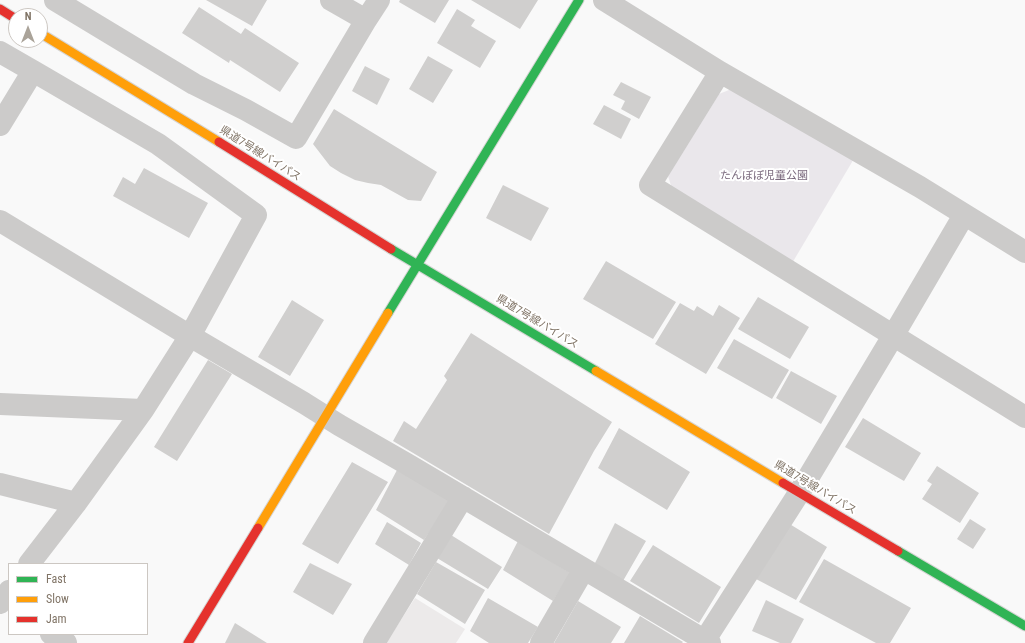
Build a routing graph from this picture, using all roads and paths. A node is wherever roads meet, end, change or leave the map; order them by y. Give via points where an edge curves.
1 (55, 0) edge
2 (331, 0) edge
3 (378, 0) edge
4 (579, 0) edge
5 (604, 0) edge
6 (366, 20) junction
7 (48, 38) edge
8 (0, 52) edge
9 (33, 71) junction
10 (720, 72) junction
11 (0, 125) edge
12 (964, 214) junction
13 (0, 221) edge
14 (1025, 252) edge
15 (417, 265) junction
16 (190, 336) junction
17 (894, 336) junction
18 (0, 404) edge
19 (143, 410) junction
20 (325, 417) junction
21 (1025, 417) edge
22 (0, 484) edge
23 (799, 493) junction
24 (463, 497) junction
25 (76, 503) junction
26 (31, 563) edge
27 (584, 569) junction
28 (8, 592) edge
29 (0, 603) edge
30 (1025, 626) edge
31 (53, 635) edge
32 (706, 642) edge
33 (66, 643) edge
34 (188, 643) edge
35 (374, 643) edge
36 (540, 643) edge

1 - 6 street via 194,84 296,138
2 - 6 street
3 - 6 street
4 - 15 main road
5 - 10 street
7 - 15 main road, 県道7号線バイパス
8 - 9 street
9 - 11 street
9 - 16 street via 158,144 256,215
10 - 12 street
10 - 17 street via 650,185
12 - 14 street
12 - 17 street
13 - 16 street
15 - 20 main road
15 - 23 main road, 県道7号線バイパス
16 - 19 street
16 - 20 street
17 - 21 street
17 - 23 street
18 - 19 street
19 - 25 street
20 - 24 street
20 - 34 main road
22 - 25 street
23 - 30 main road, 県道7号線バイパス
23 - 32 street
24 - 27 street
24 - 35 street
25 - 26 street
27 - 32 street
27 - 36 street
28 - 29 street
31 - 33 street

